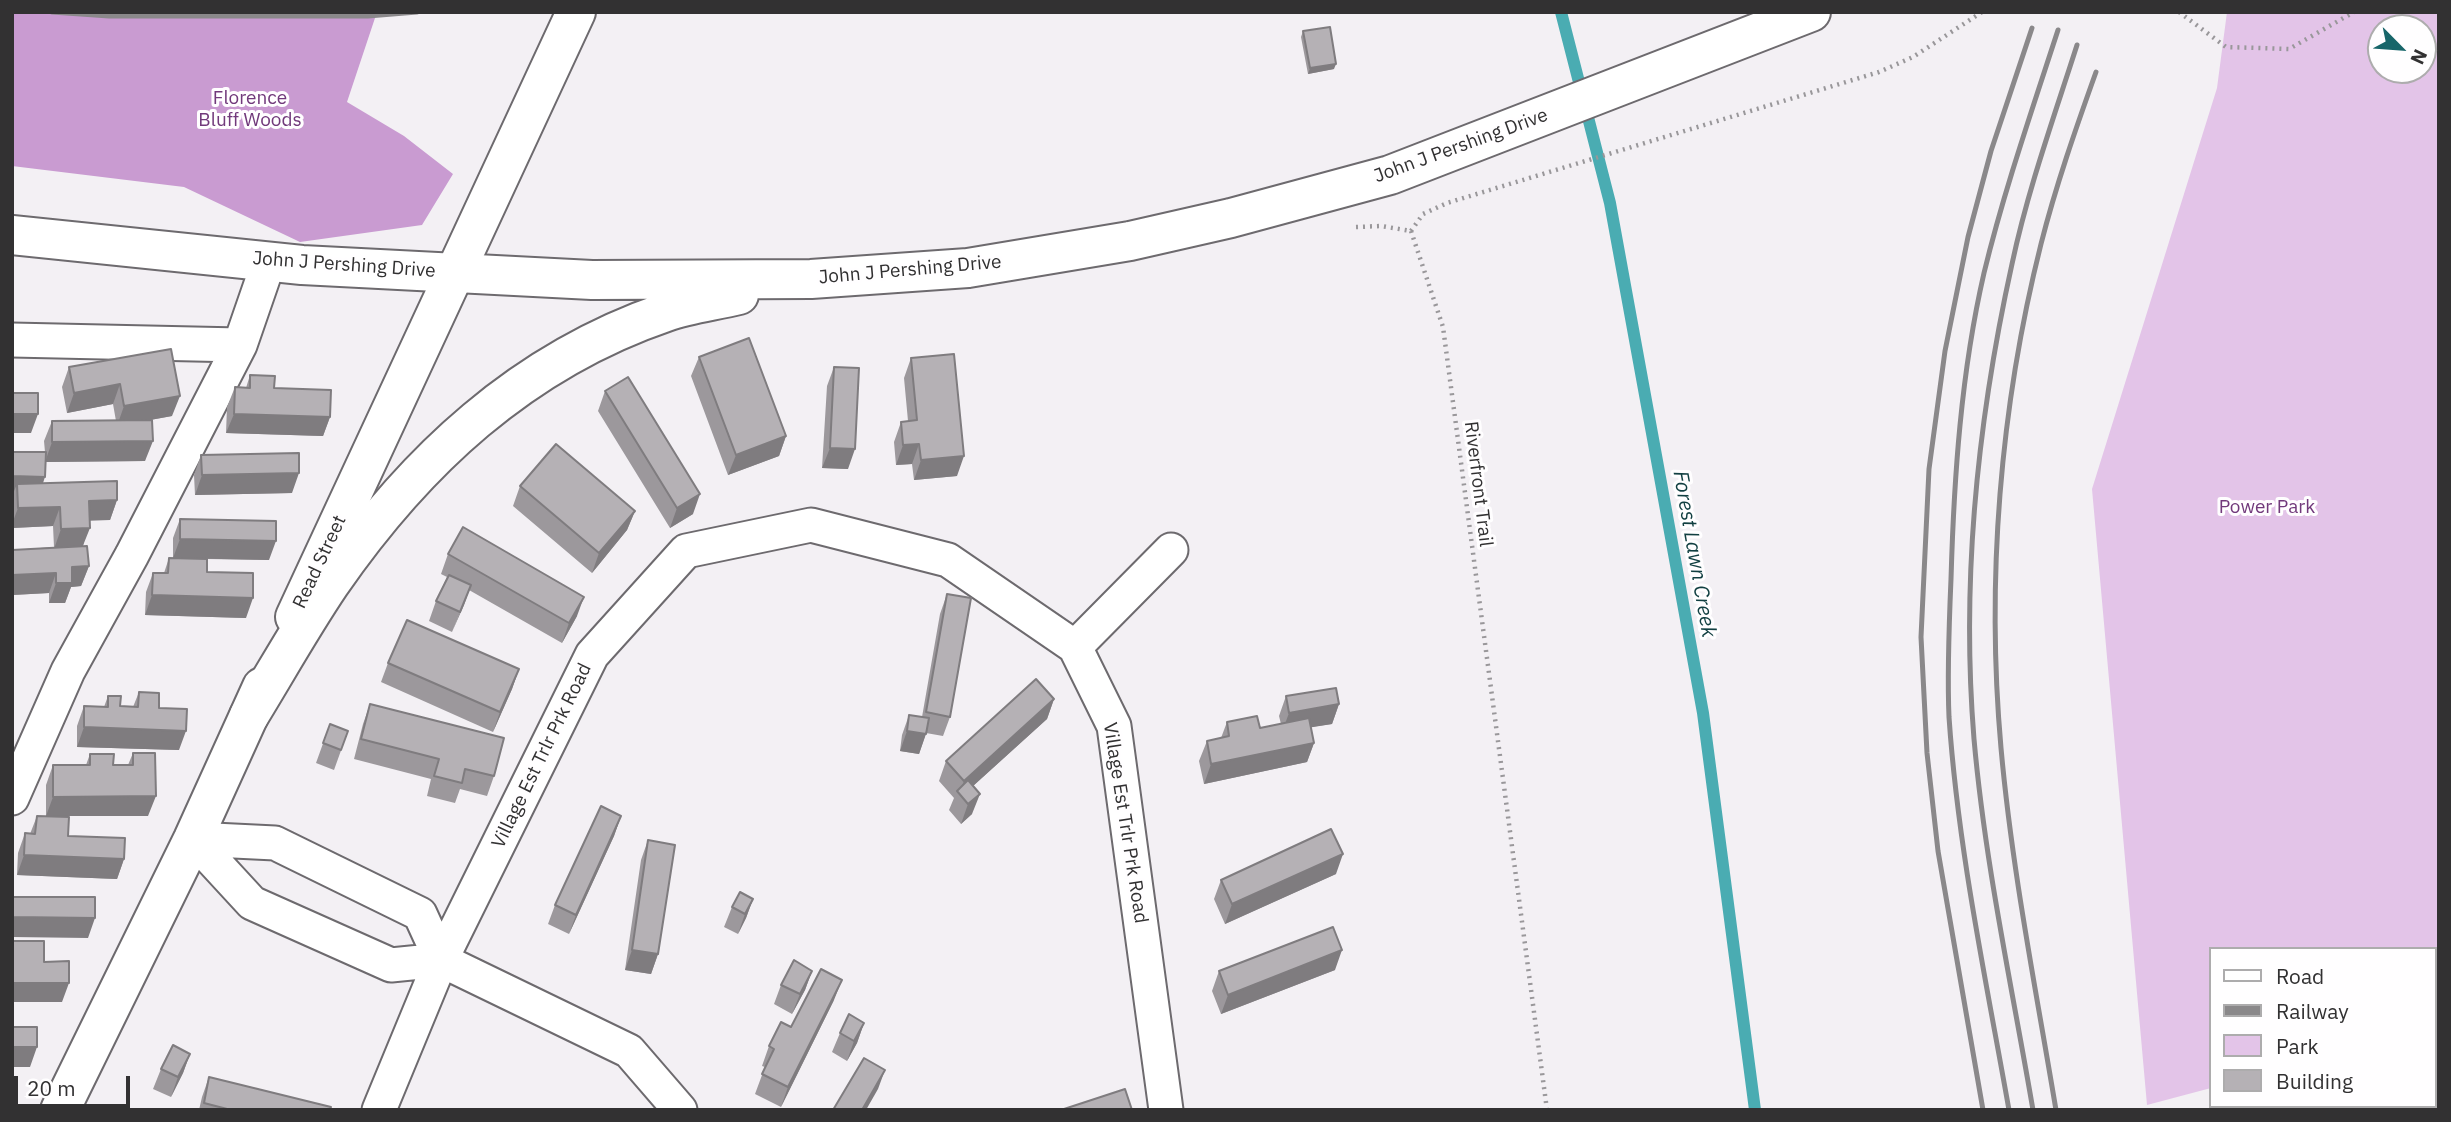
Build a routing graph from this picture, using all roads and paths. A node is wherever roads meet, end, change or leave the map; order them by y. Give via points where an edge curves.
1 (576, 12) edge
2 (1811, 12) edge
3 (1982, 12) edge
4 (2179, 12) edge
5 (2354, 12) edge
6 (12, 235) edge
7 (269, 261) junction
8 (454, 272) junction
9 (811, 279) junction
10 (12, 340) edge
11 (240, 345) junction
12 (1171, 550) dead end
13 (1075, 647) junction
14 (249, 716) junction
15 (12, 798) edge
16 (192, 839) junction
17 (441, 960) junction
18 (60, 1110) edge
19 (379, 1110) edge
20 (680, 1110) edge
21 (1166, 1110) edge
22 (1546, 1110) edge

1 - 8 main road, Read Street
2 - 9 main road, John J Pershing Drive via 1390,174 1231,218 1130,241 968,268
3 - 22 path, Riverfront Trail via 1913,57 1879,72 1447,203 1423,214 1411,231 1443,327
4 - 5 path via 2226,47 2289,49
6 - 7 main road, John J Pershing Drive
7 - 8 main road, John J Pershing Drive
7 - 11 street
8 - 9 main road, John J Pershing Drive via 592,280
8 - 14 main road, Read Street
9 - 14 main road via 669,311 621,329 532,377 483,412 412,480 368,533 329,586
10 - 11 street
11 - 15 street via 68,671
12 - 13 street
13 - 17 street, Village Est Trlr Prk Road via 948,560 811,524 686,551 592,655
13 - 21 street, Village Est Trlr Prk Road via 1114,726
14 - 16 main road, Read Street
16 - 17 street via 253,903 391,965
16 - 17 street via 275,843 421,914
16 - 18 main road, Read Street
17 - 19 street, Village Est Trlr Prk Road
17 - 20 street via 629,1051

